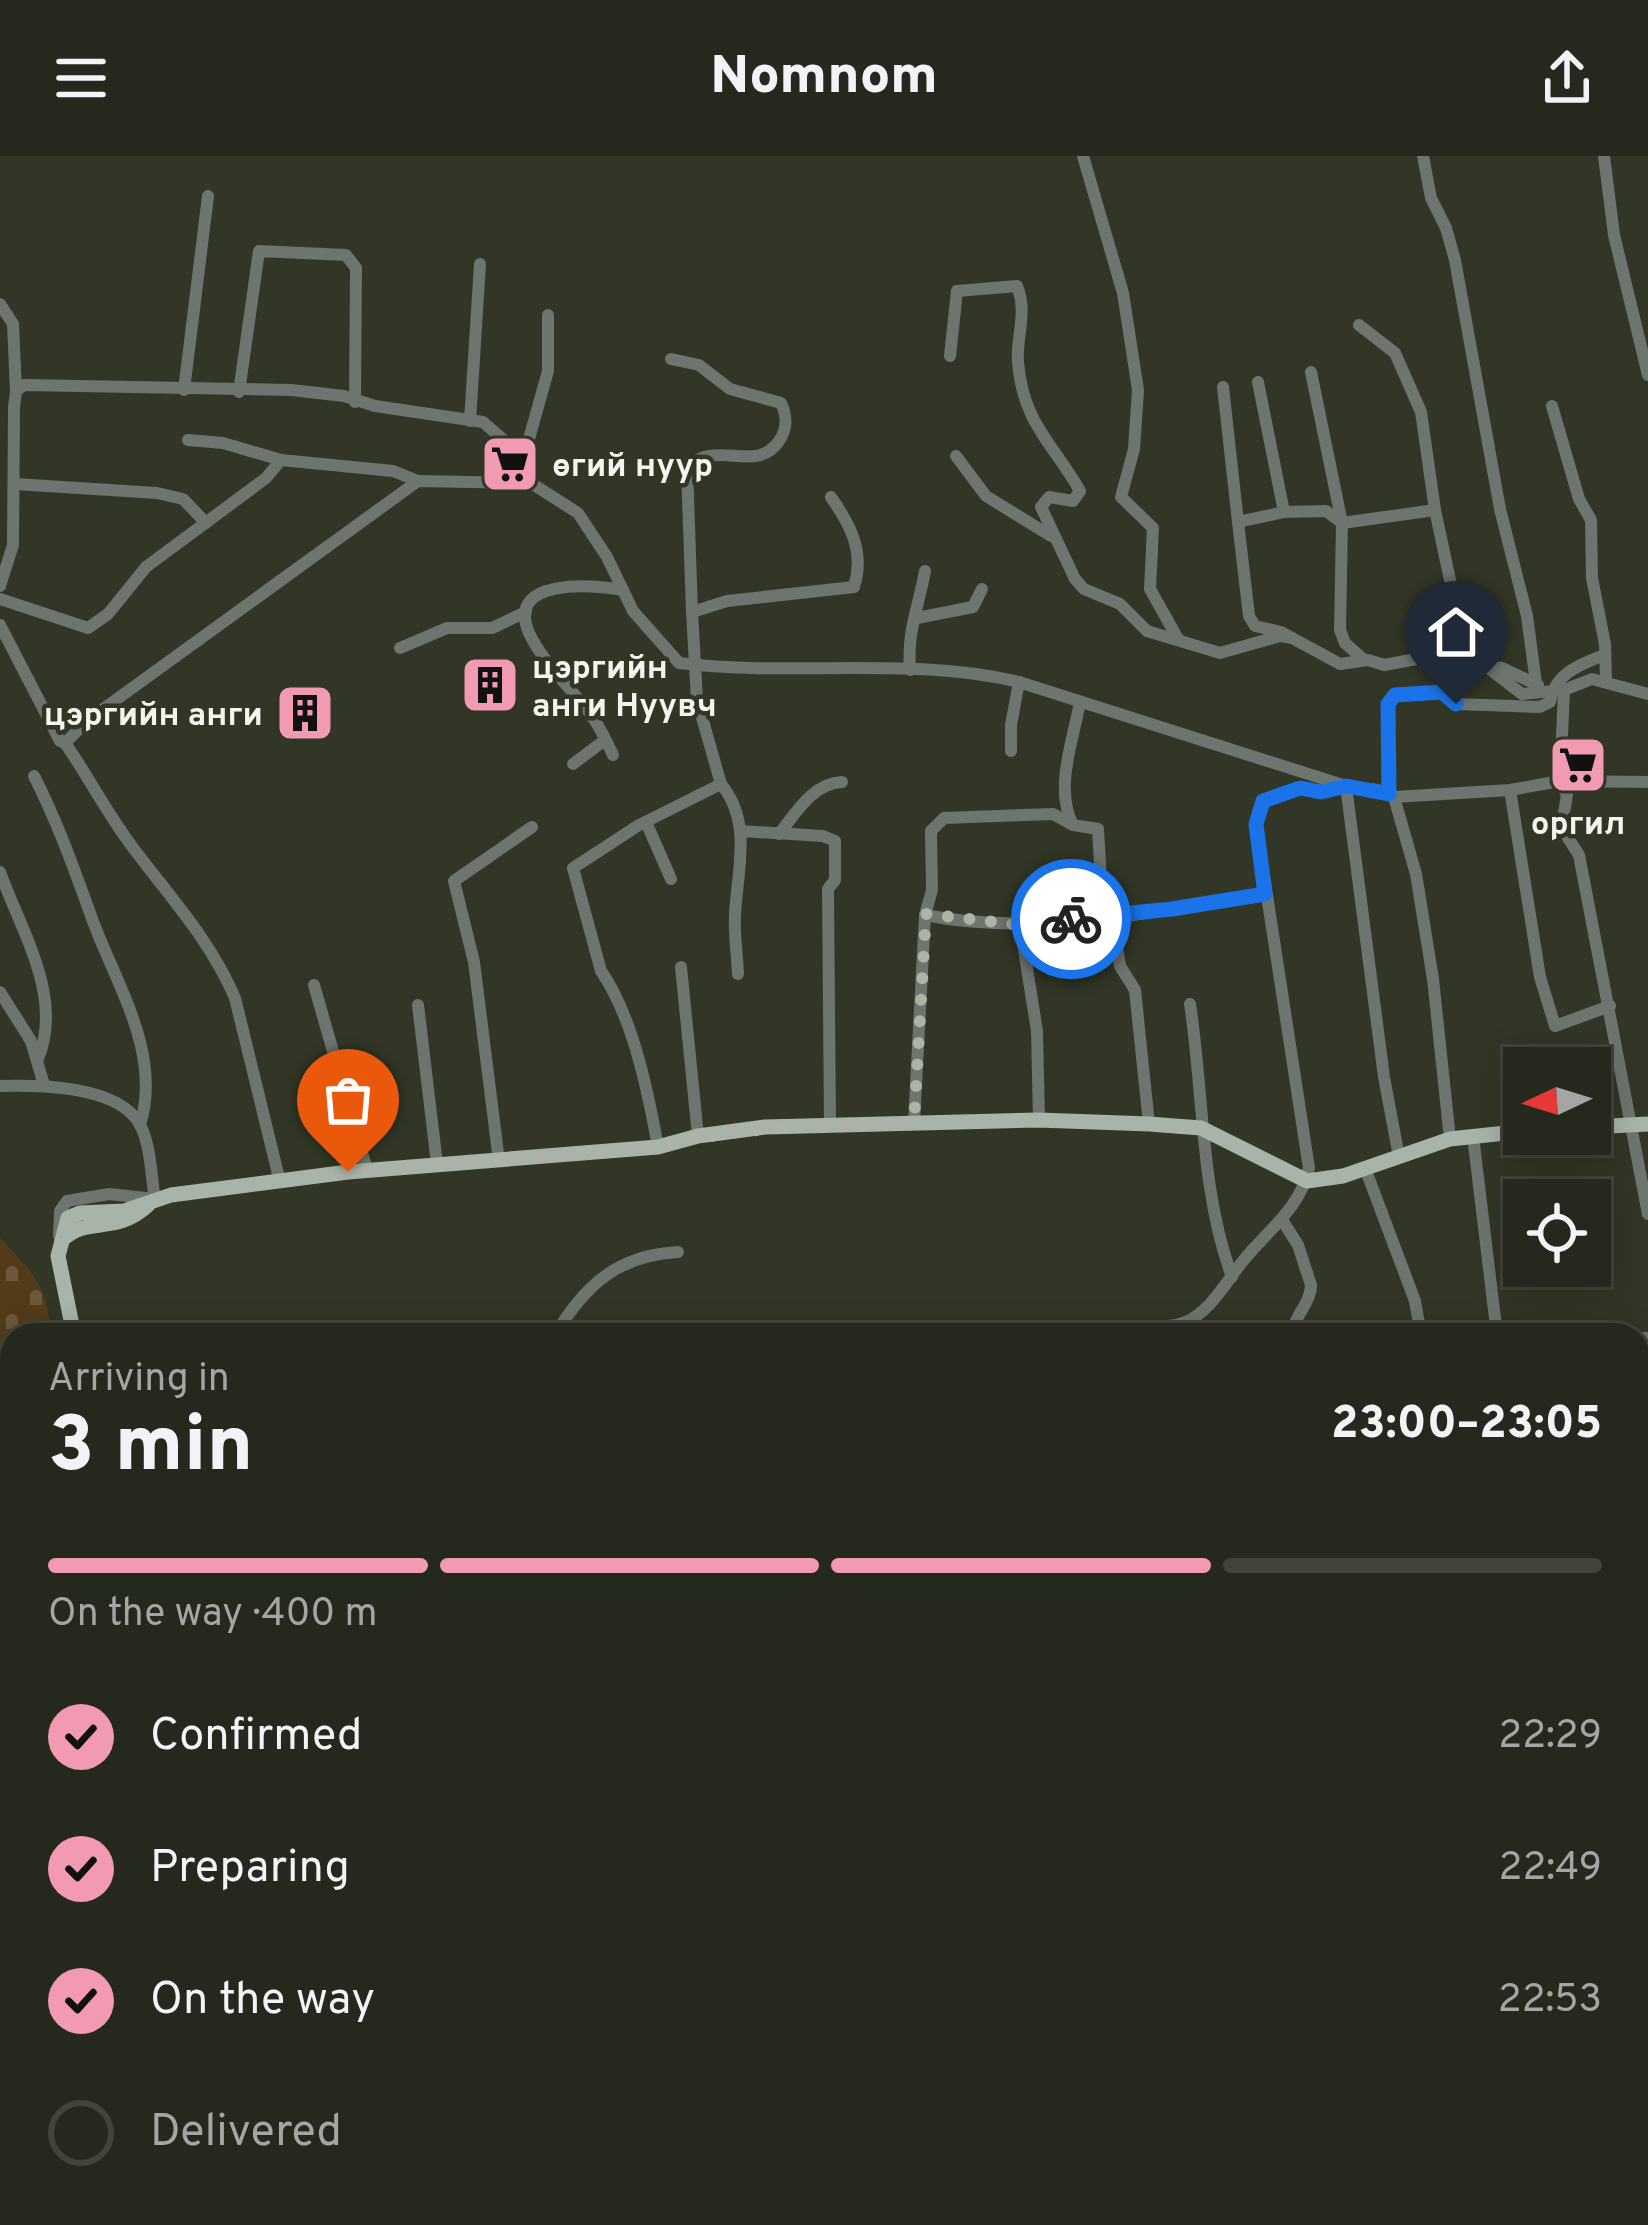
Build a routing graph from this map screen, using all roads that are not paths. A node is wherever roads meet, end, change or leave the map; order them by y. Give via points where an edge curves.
1 (1083, 156) edge
2 (1423, 156) edge
3 (1604, 156) edge
4 (208, 196) dead end
5 (480, 264) dead end
6 (0, 304) edge
7 (548, 315) dead end
8 (1359, 325) dead end
9 (950, 356) dead end
10 (671, 359) dead end
11 (1311, 372) dead end
12 (1648, 375) edge
13 (1258, 382) dead end
14 (1223, 387) dead end
15 (184, 390) junction
16 (16, 391) junction
17 (239, 392) junction
18 (355, 402) junction
19 (1552, 406) dead end
20 (470, 421) junction
21 (188, 440) dead end
22 (956, 455) dead end
23 (280, 460) junction
24 (523, 464) junction
25 (418, 481) junction
26 (531, 483) junction
27 (15, 484) junction
28 (831, 497) dead end
29 (1435, 510) junction
30 (1284, 512) junction
31 (1238, 522) junction
32 (1342, 523) junction
33 (206, 524) junction
34 (1052, 536) junction
35 (926, 572) dead end
36 (0, 586) edge
37 (622, 590) junction
38 (982, 590) dead end
39 (0, 599) edge
40 (692, 611) junction
41 (526, 612) junction
42 (917, 618) junction
43 (0, 625) edge
44 (1292, 638) junction
45 (1179, 640) junction
46 (400, 648) dead end
47 (1466, 650) junction
48 (1604, 655) junction
49 (1364, 660) junction
50 (692, 665) junction
51 (910, 670) junction
52 (1606, 681) junction
53 (1019, 682) junction
54 (1549, 689) junction
55 (1648, 694) edge
56 (1080, 702) junction
57 (605, 740) junction
58 (65, 743) junction
59 (1011, 751) dead end
60 (614, 755) dead end
61 (573, 764) dead end
62 (34, 776) dead end
63 (1561, 781) junction
64 (842, 782) dead end
65 (1648, 782) edge
66 (721, 784) junction
67 (1346, 786) junction
68 (1510, 790) junction
69 (1392, 796) junction
70 (646, 822) junction
71 (1073, 825) junction
72 (532, 827) dead end
73 (740, 831) junction
74 (778, 834) junction
75 (0, 872) edge
76 (671, 879) dead end
77 (1265, 894) junction
78 (926, 914) junction
79 (1107, 916) junction
80 (1021, 925) junction
81 (681, 967) dead end
82 (738, 974) dead end
83 (314, 985) dead end
84 (0, 992) edge
85 (1190, 1004) dead end
86 (418, 1005) dead end
87 (1610, 1006) junction
88 (37, 1061) junction
89 (44, 1084) junction
90 (0, 1086) edge
91 (1040, 1120) junction
92 (914, 1122) junction
93 (1149, 1124) junction
94 (1640, 1124) edge
95 (140, 1125) junction
96 (830, 1126) junction
97 (1202, 1128) junction
98 (1503, 1133) edge
99 (698, 1136) junction
100 (1473, 1136) junction
101 (1450, 1139) junction
102 (658, 1147) junction
103 (1399, 1157) junction
104 (499, 1161) junction
105 (437, 1164) junction
106 (1365, 1168) junction
107 (367, 1170) junction
108 (1306, 1181) junction
109 (280, 1182) junction
110 (154, 1199) junction
111 (1648, 1214) edge
112 (1282, 1220) junction
113 (59, 1243) junction
114 (678, 1252) dead end
115 (1232, 1277) junction
116 (72, 1323) edge
117 (564, 1323) edge
118 (1192, 1323) edge
119 (1293, 1323) edge
120 (1418, 1323) edge
121 (1496, 1323) edge

1 - 45 street via 1123,293 1138,390 1121,497 1154,528 1150,589
2 - 54 street via 1455,260 1500,509
3 - 12 street
4 - 15 street
5 - 20 street
6 - 16 street via 14,324
7 - 24 street via 548,371
8 - 29 street via 1395,353 1421,412
9 - 34 street via 957,291 1017,286 1017,359 1028,410 1080,491 1073,501 1043,500
10 - 40 street via 781,403 786,416 769,451 707,456 687,467
11 - 32 street
13 - 30 street
14 - 31 street
15 - 16 street
15 - 17 street
16 - 27 street
17 - 18 street
17 - 18 street via 259,251 346,255 356,268
18 - 20 street
19 - 48 street via 1591,520
20 - 24 street via 483,422
21 - 23 street
22 - 34 street via 986,496
23 - 25 street via 393,471
23 - 33 street
24 - 26 street
25 - 26 street
25 - 58 street
26 - 37 street via 578,513
27 - 33 street via 170,496
27 - 36 street via 13,545
28 - 40 street via 856,542 854,586
29 - 32 street
29 - 47 street
30 - 31 street
30 - 32 street via 1326,512
31 - 44 street via 1250,622
32 - 49 street via 1340,630
33 - 39 street via 146,567 88,628
34 - 45 street via 1084,589 1110,597 1147,631
35 - 42 street
37 - 41 street via 559,587 540,592
37 - 50 street via 679,663
38 - 42 street via 973,607
40 - 50 street
41 - 46 street via 492,628 447,628
41 - 57 street via 530,635
42 - 51 street via 909,630
43 - 58 street
44 - 45 street via 1220,653
44 - 49 street via 1340,664
47 - 49 street via 1384,665
47 - 54 street
48 - 52 street
48 - 54 street
50 - 51 street
50 - 66 street
51 - 53 street via 971,670
52 - 54 street
52 - 55 street
53 - 56 street
53 - 59 street
54 - 63 street
54 - 69 street via 1550,702 1540,707 1456,704 1442,692 1395,695 1388,704
56 - 67 street
56 - 71 street via 1064,808
57 - 60 street
57 - 61 street
58 - 109 street via 224,970
62 - 95 street via 130,1008 146,1095
63 - 65 street
63 - 68 street
63 - 87 street
64 - 74 street via 827,782
66 - 70 street
66 - 73 street
67 - 69 street
67 - 77 street via 1300,788 1263,801 1256,824
67 - 103 street
68 - 69 street
68 - 87 street via 1536,960 1555,1026
69 - 101 street via 1416,874
70 - 76 street
70 - 102 street via 573,868 601,971 639,1064
71 - 78 street via 1053,814 944,818 931,831
71 - 79 street via 1098,829
72 - 104 street via 454,880 474,962
73 - 74 street
73 - 82 street
74 - 96 street via 835,841 828,889
75 - 88 street via 48,1003
77 - 79 street
77 - 108 street
78 - 80 street
78 - 92 street
79 - 80 street
79 - 93 street via 1135,991
80 - 91 street
81 - 99 street
83 - 107 street
84 - 88 street
85 - 97 street
86 - 105 street
87 - 94 street
88 - 89 street
89 - 90 street
89 - 95 street via 92,1094
91 - 92 main road
91 - 93 main road
92 - 96 main road
93 - 97 main road
94 - 111 street
95 - 110 street
96 - 99 main road
97 - 108 main road
97 - 115 street
98 - 100 main road
99 - 102 main road
100 - 101 main road
100 - 121 street
101 - 103 main road
102 - 104 main road
103 - 106 main road
104 - 105 main road
105 - 107 main road
106 - 108 main road
106 - 120 street
107 - 109 main road
108 - 112 street
109 - 110 main road
110 - 113 main road via 129,1222 83,1227
110 - 113 street via 109,1194 67,1202
112 - 115 street
112 - 119 street via 1312,1292
113 - 116 main road
114 - 117 street via 649,1253 591,1285
115 - 118 street

